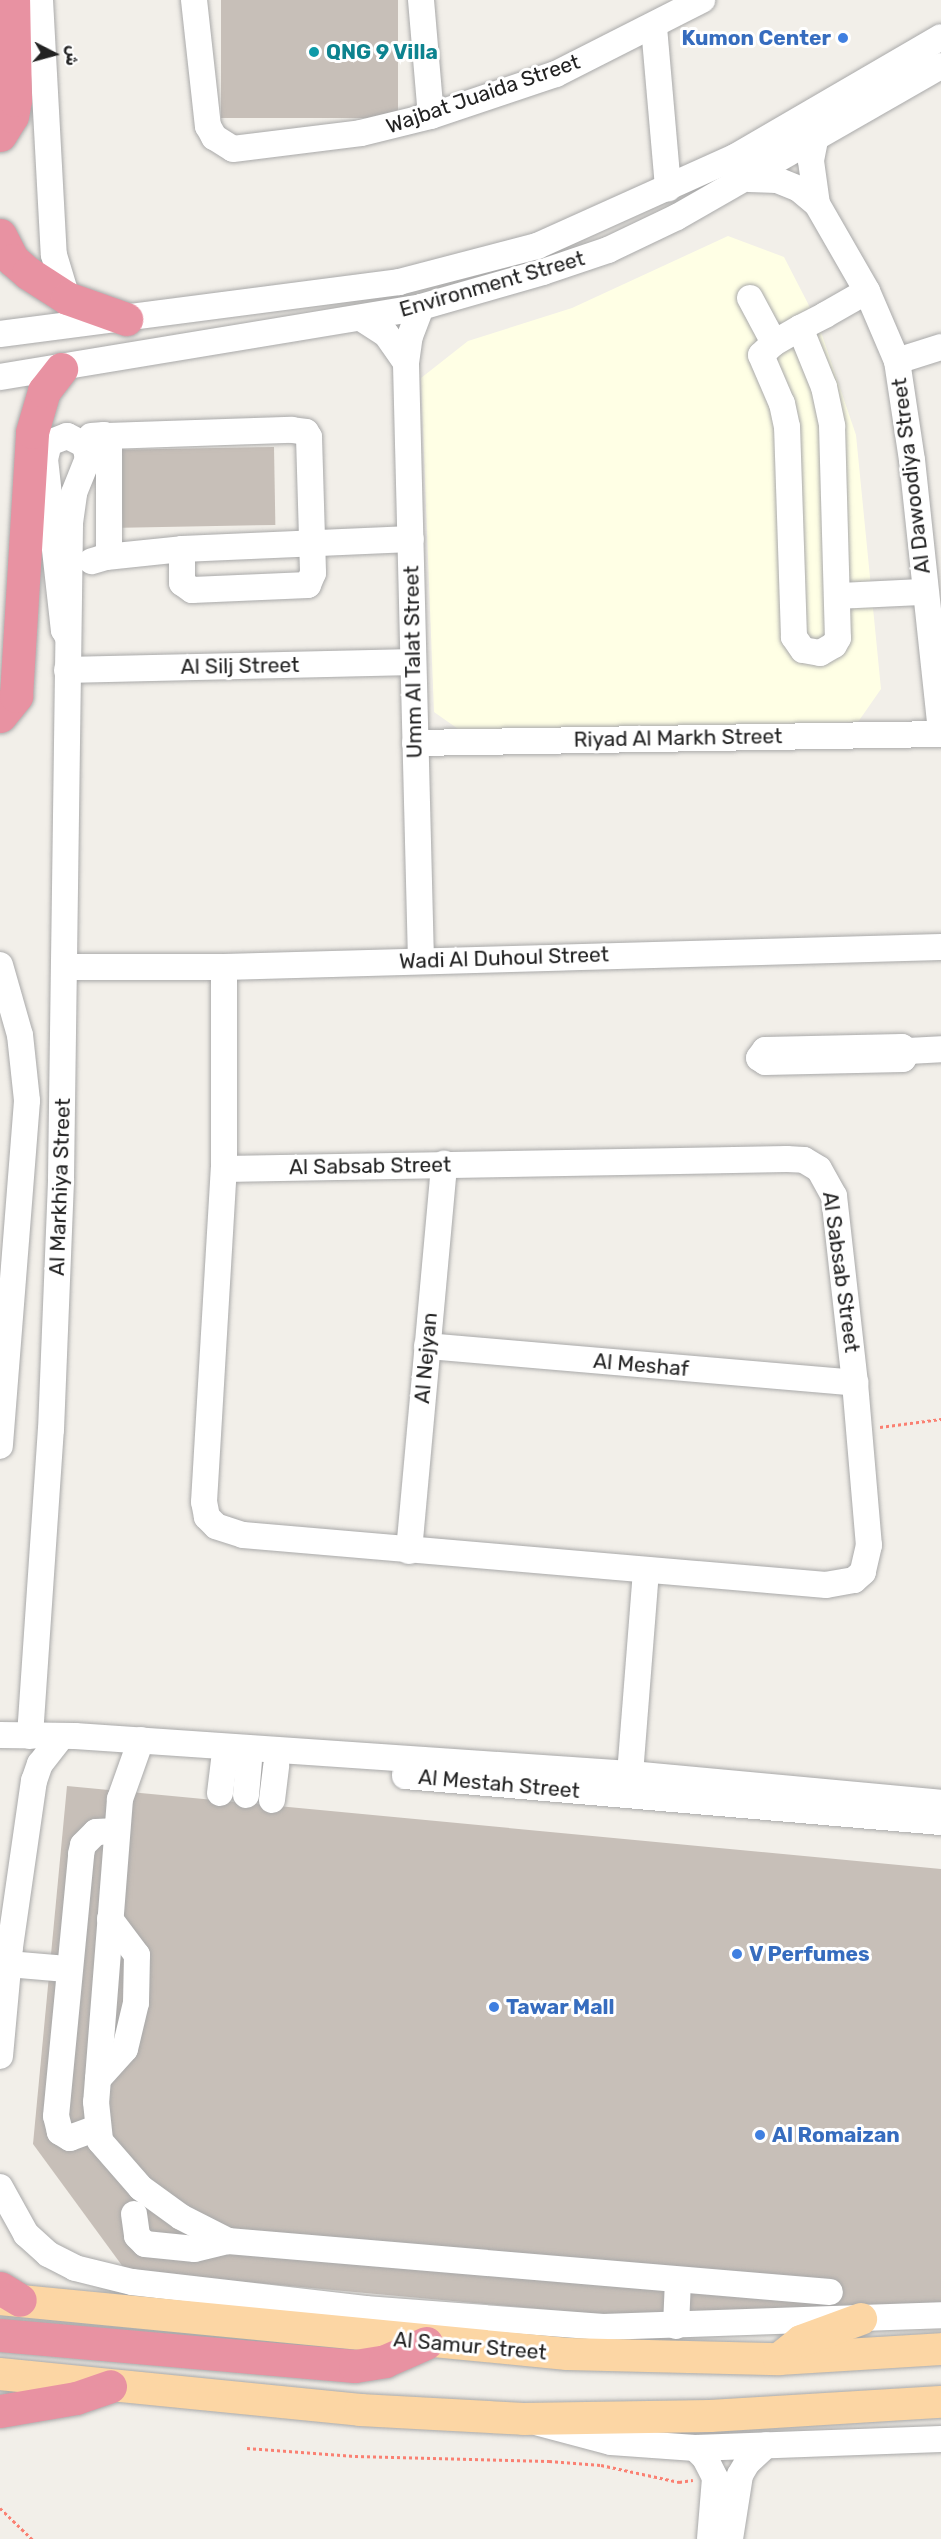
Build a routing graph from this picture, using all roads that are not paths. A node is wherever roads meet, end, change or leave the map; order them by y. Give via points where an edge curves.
1 (194, 0) edge
2 (421, 0) edge
3 (702, 0) edge
4 (35, 1) edge
5 (659, 17) edge
6 (941, 38) edge
7 (941, 66) edge
8 (431, 116) junction
9 (0, 135) edge
10 (815, 140) junction
11 (748, 179) junction
12 (668, 188) junction
13 (817, 204) junction
14 (0, 235) edge
15 (867, 291) junction
16 (67, 298) junction
17 (750, 298) dead end
18 (421, 307) junction
19 (361, 318) junction
20 (126, 319) junction
21 (800, 328) junction
22 (0, 334) edge
23 (774, 342) junction
24 (941, 347) edge
25 (897, 361) junction
26 (406, 363) junction
27 (61, 369) junction
28 (0, 377) edge
29 (107, 436) junction
30 (75, 438) junction
31 (411, 539) junction
32 (312, 543) junction
33 (182, 549) junction
34 (106, 556) junction
35 (71, 565) junction
36 (924, 592) junction
37 (838, 596) junction
38 (68, 637) junction
39 (413, 662) junction
40 (67, 670) junction
41 (0, 716) edge
42 (941, 732) edge
43 (415, 743) junction
44 (941, 946) edge
45 (421, 961) junction
46 (0, 965) edge
47 (67, 967) junction
48 (224, 967) junction
49 (941, 1049) edge
50 (838, 1054) dead end
51 (444, 1164) junction
52 (224, 1169) junction
53 (428, 1346) junction
54 (855, 1383) junction
55 (0, 1446) edge
56 (409, 1551) junction
57 (646, 1571) junction
58 (1, 1734) edge
59 (30, 1736) junction
60 (60, 1738) junction
61 (141, 1747) junction
62 (224, 1760) junction
63 (249, 1762) junction
64 (276, 1765) junction
65 (630, 1774) junction
66 (220, 1793) dead end
67 (246, 1795) dead end
68 (272, 1800) dead end
69 (941, 1803) edge
70 (941, 1822) edge
71 (117, 1831) junction
72 (9, 1956) junction
73 (68, 1961) junction
74 (0, 2056) edge
75 (96, 2128) junction
76 (0, 2187) edge
77 (134, 2214) dead end
78 (228, 2241) junction
79 (678, 2280) junction
80 (830, 2292) dead end
81 (7, 2296) edge
82 (941, 2315) edge
83 (861, 2319) junction
84 (676, 2326) junction
85 (0, 2334) edge
86 (426, 2343) junction
87 (941, 2349) edge
88 (779, 2359) junction
89 (0, 2374) edge
90 (110, 2386) junction
91 (941, 2402) edge
92 (0, 2411) edge
93 (524, 2419) junction
94 (941, 2439) edge
95 (766, 2445) junction
96 (694, 2448) junction
97 (710, 2539) edge
98 (730, 2539) edge

1 - 8 street, Wajbat Juaida Street via 207,119 214,137 224,146 249,148 361,133
2 - 8 street
3 - 5 street, Wajbat Juaida Street
4 - 9 highway via 12,116
4 - 16 street via 54,255
5 - 8 street, Wajbat Juaida Street via 556,74
5 - 12 street
6 - 12 street, Environment Street via 735,157
7 - 10 street, Environment Street
10 - 11 street, Environment Street
10 - 13 street, Al Dawoodiya Street via 811,161
11 - 13 street, Al Dawoodiya Street via 777,180 799,189
11 - 18 street, Environment Street via 608,250
12 - 20 street, Environment Street via 537,246 452,271 399,282
13 - 15 street, Al Dawoodiya Street
14 - 16 highway via 13,260
15 - 21 street
15 - 25 street, Al Dawoodiya Street
16 - 20 highway
17 - 23 street
18 - 19 street, Environment Street
18 - 26 street, Umm Al Talat Street via 410,336
19 - 26 street via 386,334
19 - 27 street, Environment Street
20 - 22 street, Environment Street
21 - 23 street
21 - 37 street via 831,412
23 - 37 street via 765,348 761,358 786,415 794,637 803,650 819,653 834,645 838,638
24 - 25 street
25 - 36 street, Al Dawoodiya Street via 912,460
26 - 31 street, Umm Al Talat Street
27 - 28 street, Environment Street
27 - 41 highway via 44,391 32,432 16,696
29 - 30 street
29 - 32 street via 306,432 310,443
29 - 34 street via 110,543
30 - 35 street, Al Markhiya Street via 84,445 88,459 71,506
30 - 38 street, Al Markhiya Street via 54,440 46,448 45,459 64,630
31 - 32 street
31 - 39 street, Umm Al Talat Street
32 - 33 street
32 - 33 street via 313,577 304,586 192,590 182,583
33 - 34 street
34 - 35 street
35 - 38 street, Al Markhiya Street
36 - 37 street
36 - 42 street, Al Dawoodiya Street
38 - 40 street, Al Markhiya Street
39 - 40 street, Al Silj Street
39 - 43 street, Umm Al Talat Street
40 - 47 street, Al Markhiya Street
42 - 43 street, Riyad Al Markh Street
43 - 45 street, Umm Al Talat Street
44 - 45 street, Wadi Al Duhoul Street
45 - 48 street, Wadi Al Duhoul Street
46 - 55 street via 20,1035 27,1101
47 - 48 street, Wadi Al Duhoul Street
47 - 59 street, Al Markhiya Street via 51,1430
48 - 52 street, Al Sabsab Street
49 - 50 street via 908,1051 902,1047
51 - 52 street, Al Sabsab Street
51 - 53 street, Al Nejyan
51 - 54 street, Al Sabsab Street via 804,1161 819,1169 834,1196
52 - 56 street, Al Sabsab Street via 204,1502 207,1516 216,1526 243,1535
53 - 54 street, Al Meshaf
53 - 56 street, Al Nejyan
54 - 57 street, Al Sabsab Street via 869,1545 863,1572 854,1580 826,1585
56 - 57 street, Al Sabsab Street
57 - 65 street
58 - 59 street, Al Mestah Street
59 - 60 street, Al Mestah Street
60 - 61 street, Al Mestah Street via 74,1744
60 - 72 street via 40,1764 34,1781
61 - 62 street, Al Mestah Street
61 - 65 street, Al Mestah Street
61 - 71 street via 124,1780
62 - 63 street, Al Mestah Street
62 - 66 street
63 - 64 street, Al Mestah Street
63 - 67 street
64 - 68 street
64 - 70 street, Al Mestah Street
65 - 69 street, Al Mestah Street
71 - 73 street via 96,1832 83,1845
71 - 75 street
72 - 73 street
72 - 74 street
73 - 75 street via 56,2122 60,2132 70,2138
75 - 78 street via 108,2155 141,2188 181,2217
76 - 84 street, Al Samur Street via 26,2234 48,2254 75,2268 132,2282 365,2309 603,2327
77 - 78 street via 137,2236 145,2244 201,2248
78 - 79 street
79 - 80 street
79 - 84 street
81 - 86 main road, Al Samur Street
82 - 83 street, Al Samur Street
83 - 84 street, Al Samur Street
83 - 88 main road via 801,2341
85 - 86 highway via 355,2366 385,2361
86 - 88 main road, Al Samur Street via 567,2354
87 - 88 main road, Al Samur Street
89 - 90 main road
90 - 92 highway via 76,2398
90 - 93 main road via 370,2410
91 - 93 main road via 710,2416
93 - 96 street via 611,2442
94 - 95 street
95 - 96 street
95 - 98 street via 747,2463 738,2481
96 - 97 street via 712,2470 716,2491

